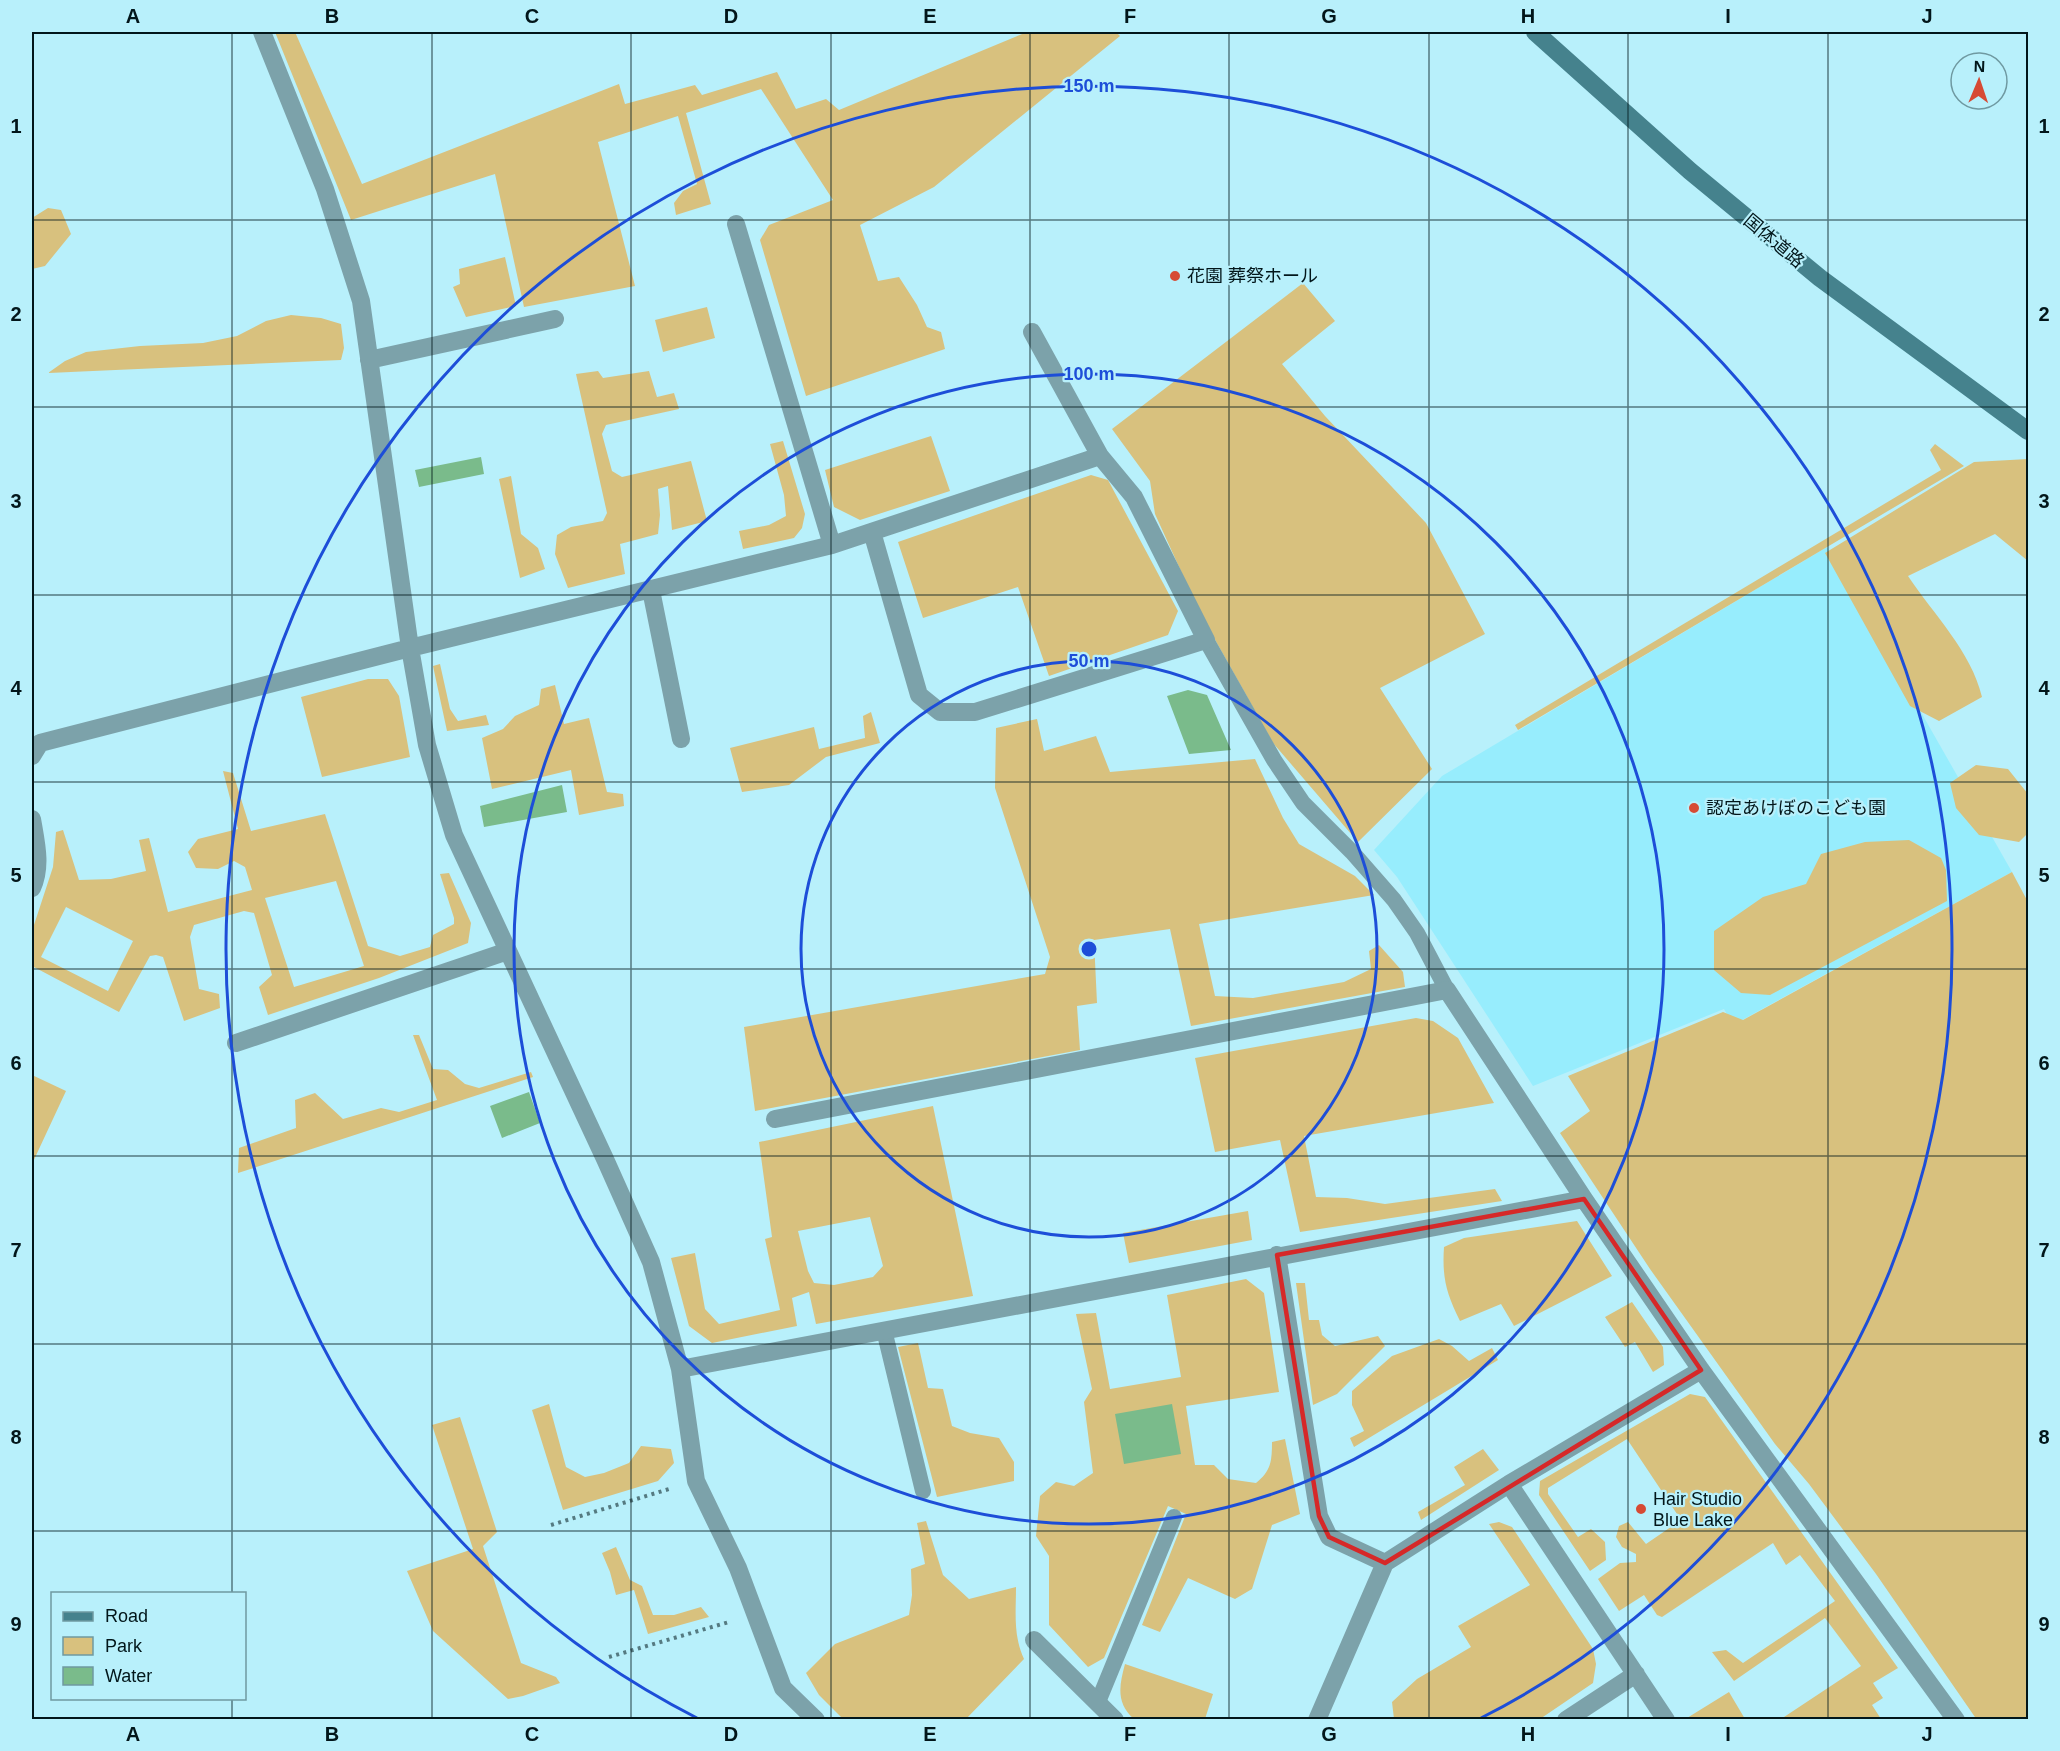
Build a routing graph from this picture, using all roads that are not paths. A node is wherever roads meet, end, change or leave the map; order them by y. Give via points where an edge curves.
1 (262, 32) edge
2 (1534, 32) edge
3 (736, 225) dead end
4 (555, 319) dead end
5 (1032, 332) dead end
6 (369, 360) junction
7 (2028, 431) edge
8 (1100, 456) junction
9 (872, 532) junction
10 (832, 545) junction
11 (651, 590) junction
12 (1206, 640) junction
13 (410, 648) junction
14 (681, 739) dead end
15 (32, 756) edge
16 (32, 819) edge
17 (32, 888) edge
18 (508, 951) junction
19 (1447, 990) junction
20 (236, 1044) dead end
21 (775, 1119) dead end
22 (1584, 1198) junction
23 (1277, 1255) junction
24 (884, 1330) junction
25 (680, 1369) junction
26 (1701, 1370) junction
27 (1509, 1484) junction
28 (923, 1491) dead end
29 (1174, 1516) dead end
30 (1385, 1563) junction
31 (1034, 1640) dead end
32 (1636, 1674) junction
33 (1098, 1702) junction
34 (1953, 1718) edge
35 (816, 1719) edge
36 (1115, 1719) edge
37 (1317, 1719) edge
38 (1566, 1719) edge
39 (1666, 1719) edge

1 - 6 street via 325,189 361,302
2 - 7 street, 国体道路 via 1690,171 1820,278
3 - 10 street
4 - 6 street
5 - 8 street
6 - 13 street
8 - 9 street
8 - 12 street via 1134,497
9 - 10 street
9 - 12 street via 919,695 940,712 975,712
10 - 11 street
11 - 13 street
11 - 14 street
12 - 19 lane via 1303,803 1394,900 1417,933
13 - 15 street via 40,743
13 - 18 street via 427,745 454,835
16 - 17 street via 38,854
18 - 20 street
18 - 25 street via 651,1262
19 - 21 street
19 - 22 street
22 - 23 street
22 - 26 street
23 - 24 street
23 - 30 street via 1319,1516 1329,1537
24 - 25 street
24 - 28 lane
25 - 35 street via 696,1481 738,1568 783,1688
26 - 27 street
26 - 34 street
27 - 30 street
27 - 32 street
29 - 33 lane
30 - 37 street
31 - 33 street
32 - 38 street
32 - 39 street
33 - 36 street

